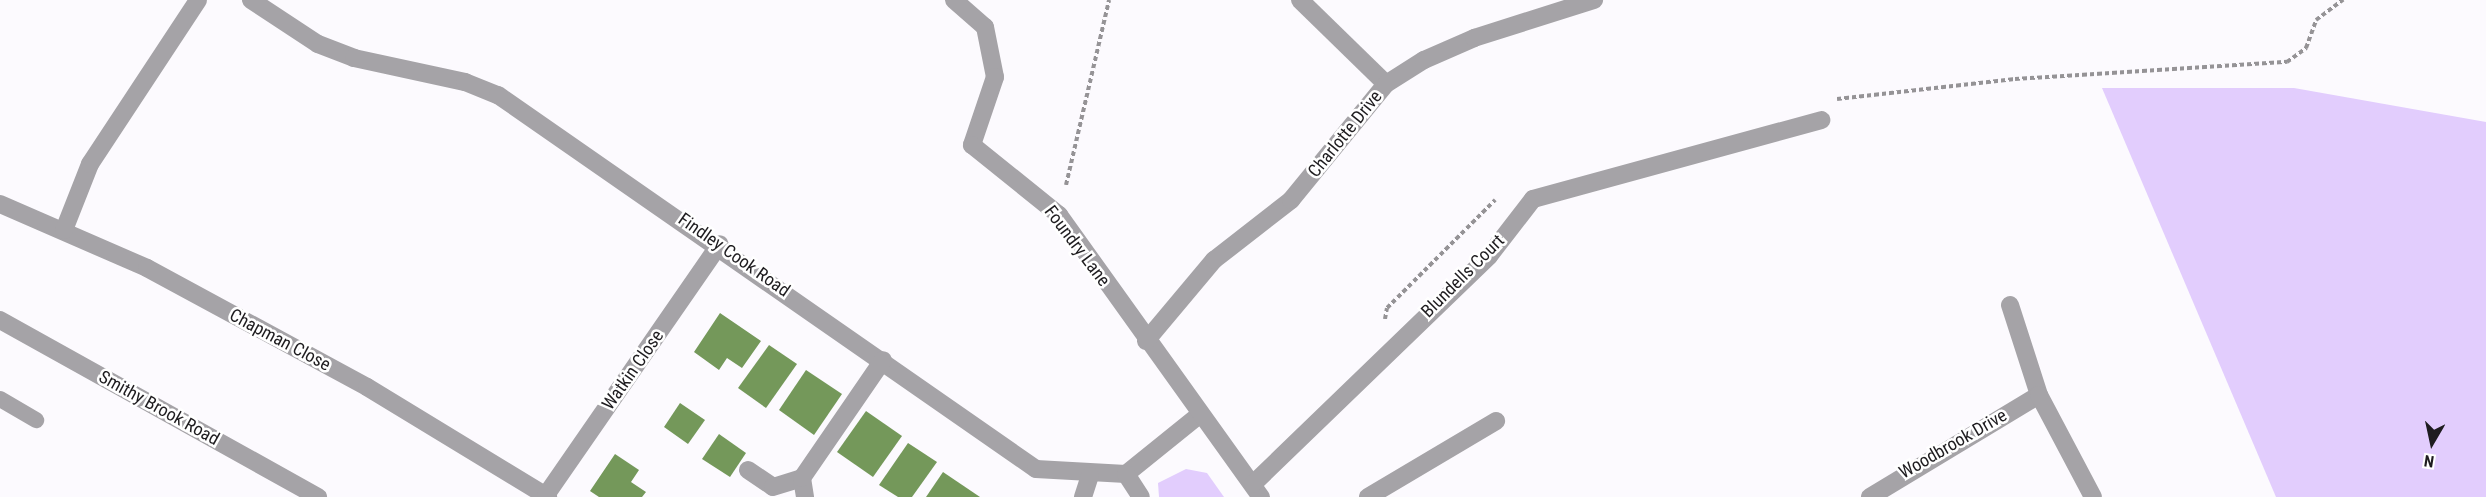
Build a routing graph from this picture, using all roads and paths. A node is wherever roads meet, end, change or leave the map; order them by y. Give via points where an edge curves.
1 (198, 0) edge
2 (251, 0) edge
3 (954, 0) edge
4 (1109, 0) edge
5 (1300, 0) edge
6 (1586, 1) edge
7 (1386, 84) junction
8 (1821, 120) dead end
9 (0, 204) edge
10 (1059, 215) junction
11 (64, 230) junction
12 (720, 244) junction
13 (2010, 305) dead end
14 (0, 320) edge
15 (1146, 341) junction
16 (883, 360) junction
17 (2039, 395) junction
18 (0, 399) edge
19 (1198, 416) junction
20 (36, 420) dead end
21 (1496, 422) dead end
22 (748, 470) dead end
23 (1126, 474) junction
24 (1090, 476) junction
25 (802, 478) junction
26 (287, 490) edge
27 (1257, 490) edge
28 (547, 496) edge
29 (318, 497) edge
30 (805, 497) edge
31 (1083, 497) edge
32 (1141, 497) edge
33 (1368, 497) edge
34 (1870, 497) edge
35 (2093, 497) edge

1 - 11 street via 90,164
2 - 12 street, Findley Cook Road via 318,44 354,58 498,95
3 - 10 street, Foundry Lane via 985,27 995,77 972,145
4 - 10 path
5 - 7 street
6 - 7 street, Charlotte Drive via 1474,38 1424,60
7 - 15 street, Charlotte Drive via 1291,200 1214,260
8 - 27 street, Blundells Court via 1533,199 1489,256
9 - 11 street, Chapman Close
10 - 15 street, Foundry Lane
11 - 28 street, Chapman Close via 367,387
12 - 16 street, Findley Cook Road
12 - 28 street, Watkin Close
13 - 17 street
14 - 26 street, Smithy Brook Road
15 - 19 street, Foundry Lane
16 - 24 street, Findley Cook Road via 1036,469
16 - 25 street
17 - 34 street, Woodbrook Drive
17 - 35 street
18 - 20 lane
19 - 23 street
19 - 27 street, Foundry Lane
21 - 33 street
22 - 25 street via 773,487
23 - 24 street, Findley Cook Road
23 - 32 street
24 - 31 street
25 - 30 street
26 - 29 street, Smithy Brook Road

